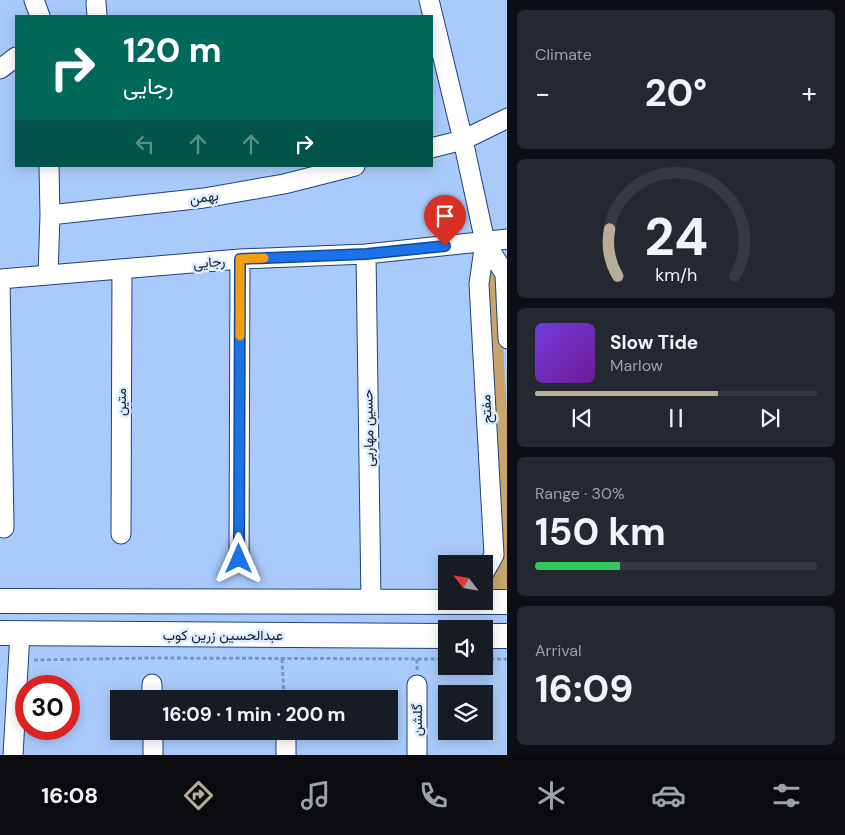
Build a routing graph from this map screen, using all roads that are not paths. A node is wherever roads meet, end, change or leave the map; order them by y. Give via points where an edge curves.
1 (34, 0) edge
2 (435, 2) edge
3 (40, 15) edge
4 (433, 26) edge
5 (15, 58) edge
6 (0, 68) edge
7 (507, 118) edge
8 (463, 140) junction
9 (433, 148) edge
10 (49, 167) edge
11 (351, 167) edge
12 (50, 215) junction
13 (507, 239) edge
14 (484, 242) junction
15 (366, 254) junction
16 (240, 259) junction
17 (122, 269) junction
18 (48, 275) junction
19 (0, 279) edge
20 (507, 317) edge
21 (4, 528) dead end
22 (121, 534) dead end
23 (493, 557) edge
24 (239, 559) dead end
25 (0, 601) edge
26 (371, 601) junction
27 (438, 602) edge
28 (493, 602) edge
29 (507, 602) edge
30 (10, 633) edge
31 (438, 636) edge
32 (493, 636) edge
33 (507, 636) edge
34 (417, 685) dead end
35 (153, 740) edge
36 (13, 755) edge
37 (154, 755) edge
38 (416, 755) edge

1 - 3 street
2 - 4 street, مفتح
4 - 8 street, مفتح
5 - 6 street
7 - 8 street
8 - 9 street
8 - 14 street, مفتح
10 - 12 street
11 - 12 street, بهمن via 284,184 204,198
12 - 18 street
13 - 14 street, رجایی
14 - 15 street, رجایی
14 - 20 street, مفتح via 505,274
14 - 23 street, مفتح via 478,284
15 - 16 street, رجایی
15 - 26 street, حسین مهاربی
16 - 17 street, رجایی
16 - 24 street
17 - 18 street, رجایی
17 - 22 street, متین
18 - 19 street, رجایی
19 - 21 street
25 - 26 main road
26 - 27 main road
28 - 29 main road
30 - 31 main road, عبدالحسین زرین کوب
30 - 36 street via 18,660
32 - 33 main road
34 - 38 street, گلشن
35 - 37 street

